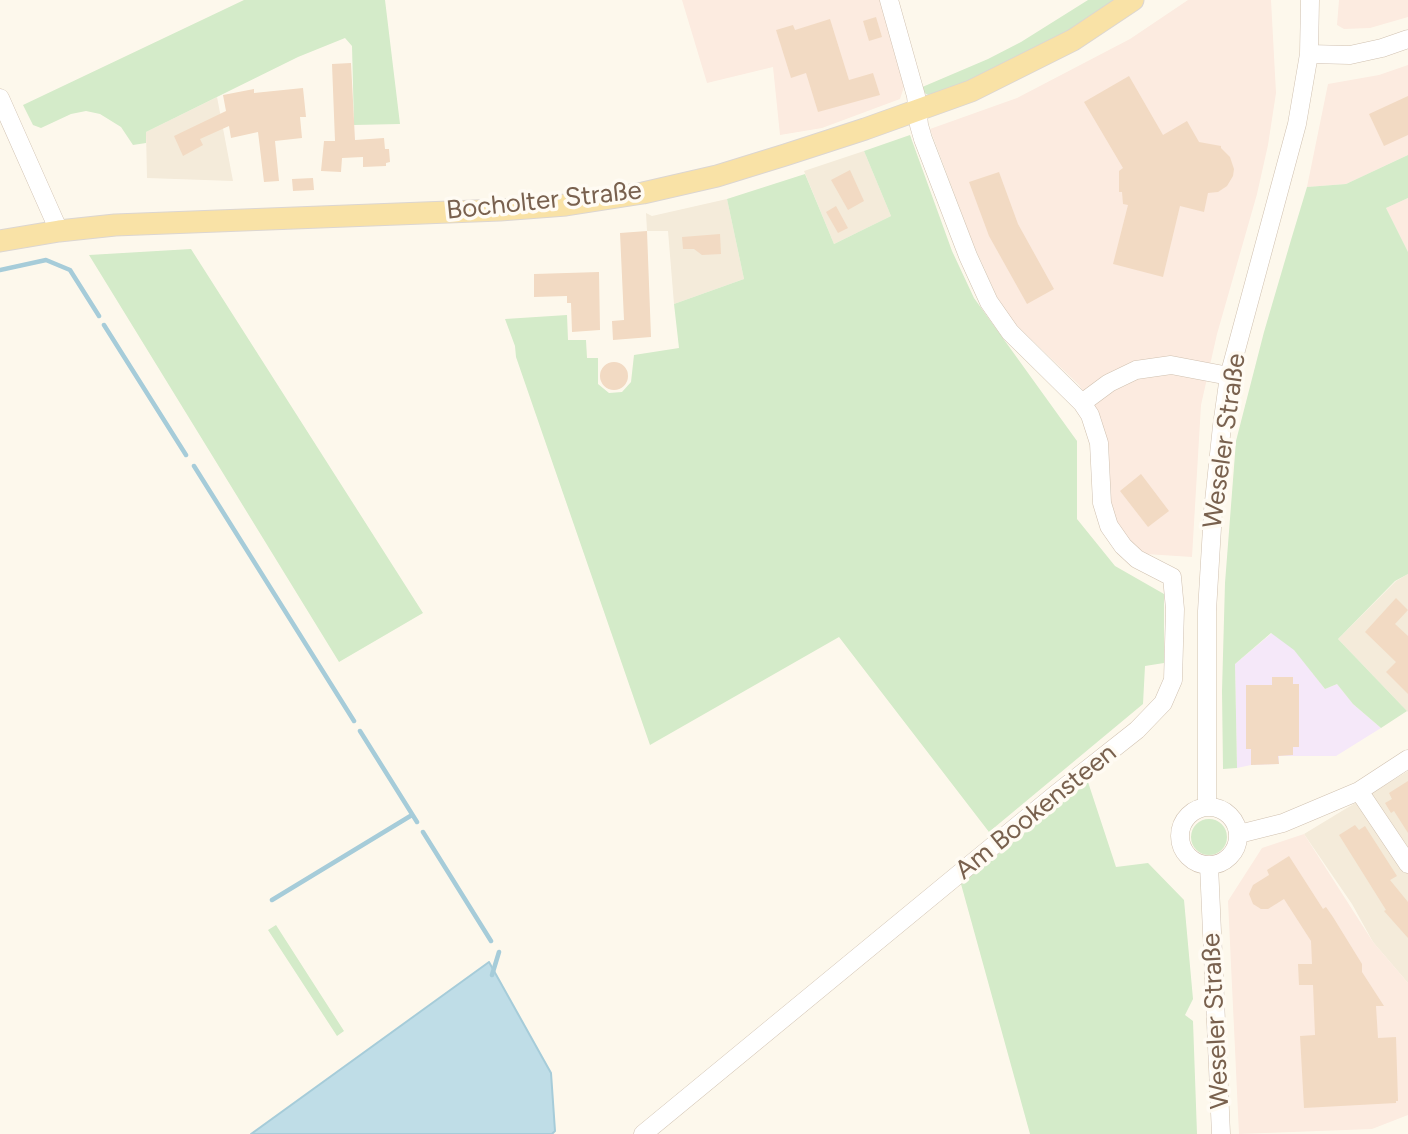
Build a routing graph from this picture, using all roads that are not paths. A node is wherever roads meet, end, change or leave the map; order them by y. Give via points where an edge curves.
1 (889, 0) edge
2 (1133, 0) edge
3 (1310, 0) edge
4 (1408, 39) edge
5 (1308, 54) junction
6 (0, 97) edge
7 (917, 111) junction
8 (59, 231) junction
9 (0, 241) edge
10 (1229, 376) junction
11 (1082, 402) junction
12 (1408, 759) edge
13 (1359, 791) junction
14 (1207, 807) junction
15 (1239, 834) junction
16 (1408, 864) edge
17 (1209, 865) junction
18 (643, 1134) edge
19 (1221, 1134) edge

1 - 7 street, Am Bookensteen
2 - 7 main road, Bocholter Straße via 1023,67
3 - 5 street, Weseler Straße
4 - 5 street via 1350,55
5 - 10 street, Weseler Straße via 1297,124
6 - 8 street
7 - 8 main road, Bocholter Straße via 717,176 612,198 500,210 190,220
7 - 11 street, Am Bookensteen via 942,188 989,302 1010,332
8 - 9 main road, Bocholter Straße
10 - 11 street via 1171,365 1136,370
10 - 14 street, Weseler Straße via 1209,586
11 - 18 street, Am Bookensteen via 1098,443 1102,503 1109,526 1137,559 1172,577 1173,680 1163,703 1137,730
12 - 13 street
13 - 15 street via 1283,823
13 - 16 street
14 - 15 street via 1225,811
14 - 17 street via 1184,820 1180,839 1192,860
15 - 17 street via 1227,859
17 - 19 street, Weseler Straße

